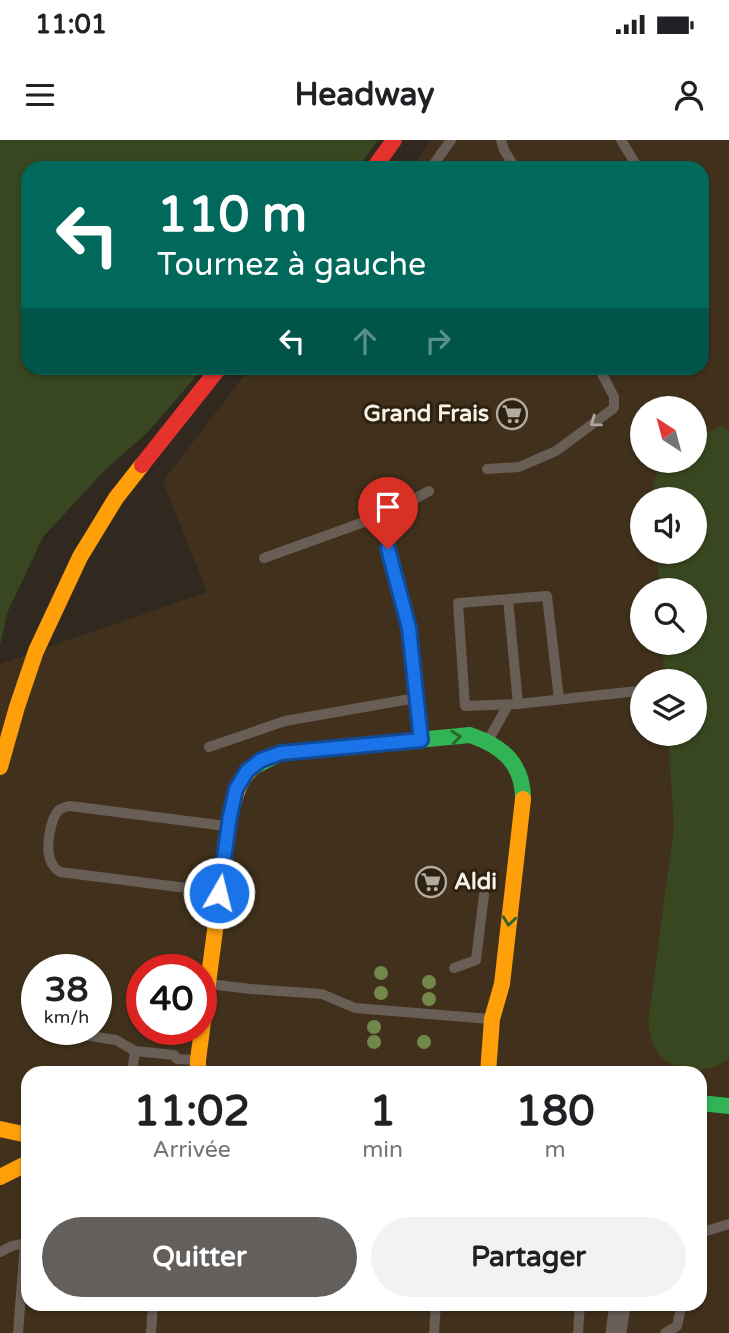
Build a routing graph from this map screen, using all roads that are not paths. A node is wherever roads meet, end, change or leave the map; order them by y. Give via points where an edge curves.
1 (394, 140) edge
2 (450, 140) edge
3 (501, 140) edge
4 (621, 140) edge
5 (379, 161) edge
6 (436, 161) edge
7 (511, 161) edge
8 (634, 161) edge
9 (213, 375) edge
10 (603, 375) edge
11 (486, 468) dead end
12 (429, 491) dead end
13 (388, 549) dead end
14 (264, 558) dead end
15 (508, 599) junction
16 (630, 692) edge
17 (416, 698) junction
18 (559, 699) junction
19 (513, 704) junction
20 (421, 740) junction
21 (488, 741) junction
22 (209, 747) dead end
23 (0, 767) edge
24 (229, 826) junction
25 (219, 893) junction
26 (484, 895) dead end
27 (212, 954) edge
28 (454, 968) dead end
29 (217, 985) edge
30 (492, 1019) junction
31 (112, 1039) edge
32 (201, 1045) edge
33 (135, 1051) junction
34 (177, 1059) junction
35 (133, 1066) edge
36 (176, 1066) edge
37 (198, 1066) edge
38 (489, 1066) edge
39 (707, 1104) edge
40 (729, 1107) edge
41 (0, 1129) edge
42 (21, 1134) edge
43 (21, 1166) edge
44 (0, 1177) edge
45 (729, 1224) edge
46 (707, 1231) edge
47 (21, 1244) edge
48 (0, 1252) edge
49 (21, 1299) edge
50 (153, 1311) edge
51 (436, 1311) edge
52 (580, 1311) edge
53 (619, 1311) edge
54 (680, 1311) edge
55 (18, 1333) edge
56 (151, 1333) edge
57 (434, 1333) edge
58 (578, 1333) edge
59 (616, 1333) edge
60 (665, 1333) edge

1 - 5 street
2 - 6 lane
3 - 7 lane
4 - 8 lane
9 - 23 street via 116,498 80,557 36,651
10 -> 11 lane via 614,397 614,408 556,451 519,467
12 - 14 lane via 389,513
13 - 17 lane via 409,628
15 - 18 lane via 547,596
15 - 19 lane
15 - 19 lane via 458,603 465,706
16 - 18 lane
17 - 20 lane
17 - 22 lane via 285,721
18 - 19 lane
19 - 21 lane
20 -> 21 street via 470,735
20 - 24 street via 281,753 261,760 236,789
21 -> 30 street via 514,764 523,785 502,985
24 - 25 street
24 - 25 lane via 69,806 57,813 50,832 49,857 60,872
25 - 27 street
26 - 28 lane via 476,960
29 - 30 lane via 322,994 355,1008
30 - 38 street
31 - 33 lane
32 - 37 street
33 - 34 lane
33 - 35 lane
34 - 36 lane
34 - 37 lane
39 - 40 street
41 - 42 street
43 - 44 street
45 - 46 lane
47 - 48 lane
49 - 55 lane
50 - 56 lane
51 - 57 lane
52 - 58 lane
53 - 59 street
54 - 60 lane via 677,1326

